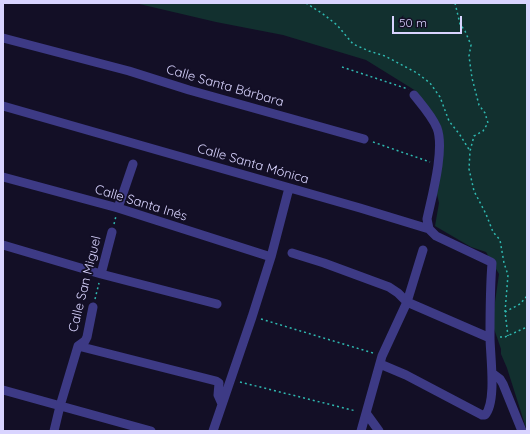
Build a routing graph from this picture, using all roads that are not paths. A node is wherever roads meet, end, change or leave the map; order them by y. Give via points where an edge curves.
1 (3, 38) edge
2 (414, 95) road end
3 (3, 106) edge
4 (364, 139) road end
5 (133, 164) dead end
6 (3, 177) edge
7 (289, 188) junction
8 (118, 208) junction
9 (429, 230) junction
10 (112, 232) road end
11 (3, 245) edge
12 (423, 250) dead end
13 (292, 253) dead end
14 (271, 257) junction
15 (101, 274) junction
16 (406, 302) junction
17 (217, 304) dead end
18 (93, 307) road end
19 (490, 338) junction
20 (78, 346) junction
21 (381, 360) junction
22 (492, 373) junction
23 (3, 390) edge
24 (222, 404) junction
25 (60, 406) junction
26 (366, 413) junction
27 (54, 431) edge
28 (151, 431) edge
29 (213, 431) edge
30 (361, 431) edge
31 (379, 431) edge
32 (522, 431) edge

1 - 4 street, Calle Santa Bárbara via 129,71
2 - 9 street via 438,130 440,152 427,219
3 - 7 street, Calle Santa Mónica
5 - 8 street
6 - 8 street, Calle Santa Inés
7 - 9 street, Calle Santa Mónica
7 - 14 street
8 - 14 street, Calle Santa Inés
9 - 19 street, Calle Santa Mónica via 436,236 492,263
10 - 15 street, Calle San Miguel
11 - 15 street
12 - 16 street
13 - 16 street via 389,287
14 - 24 street
15 - 17 street
16 - 19 street
16 - 21 street
18 - 20 street, Calle San Miguel via 88,337
19 - 22 street
20 - 24 street via 216,381 219,383 218,395
20 - 25 street, Calle San Miguel
21 - 22 street via 482,415 490,409
21 - 26 street
22 - 32 street via 503,384
23 - 25 street
24 - 29 street
25 - 27 street, Calle San Miguel
25 - 28 street
26 - 30 street
26 - 31 street

